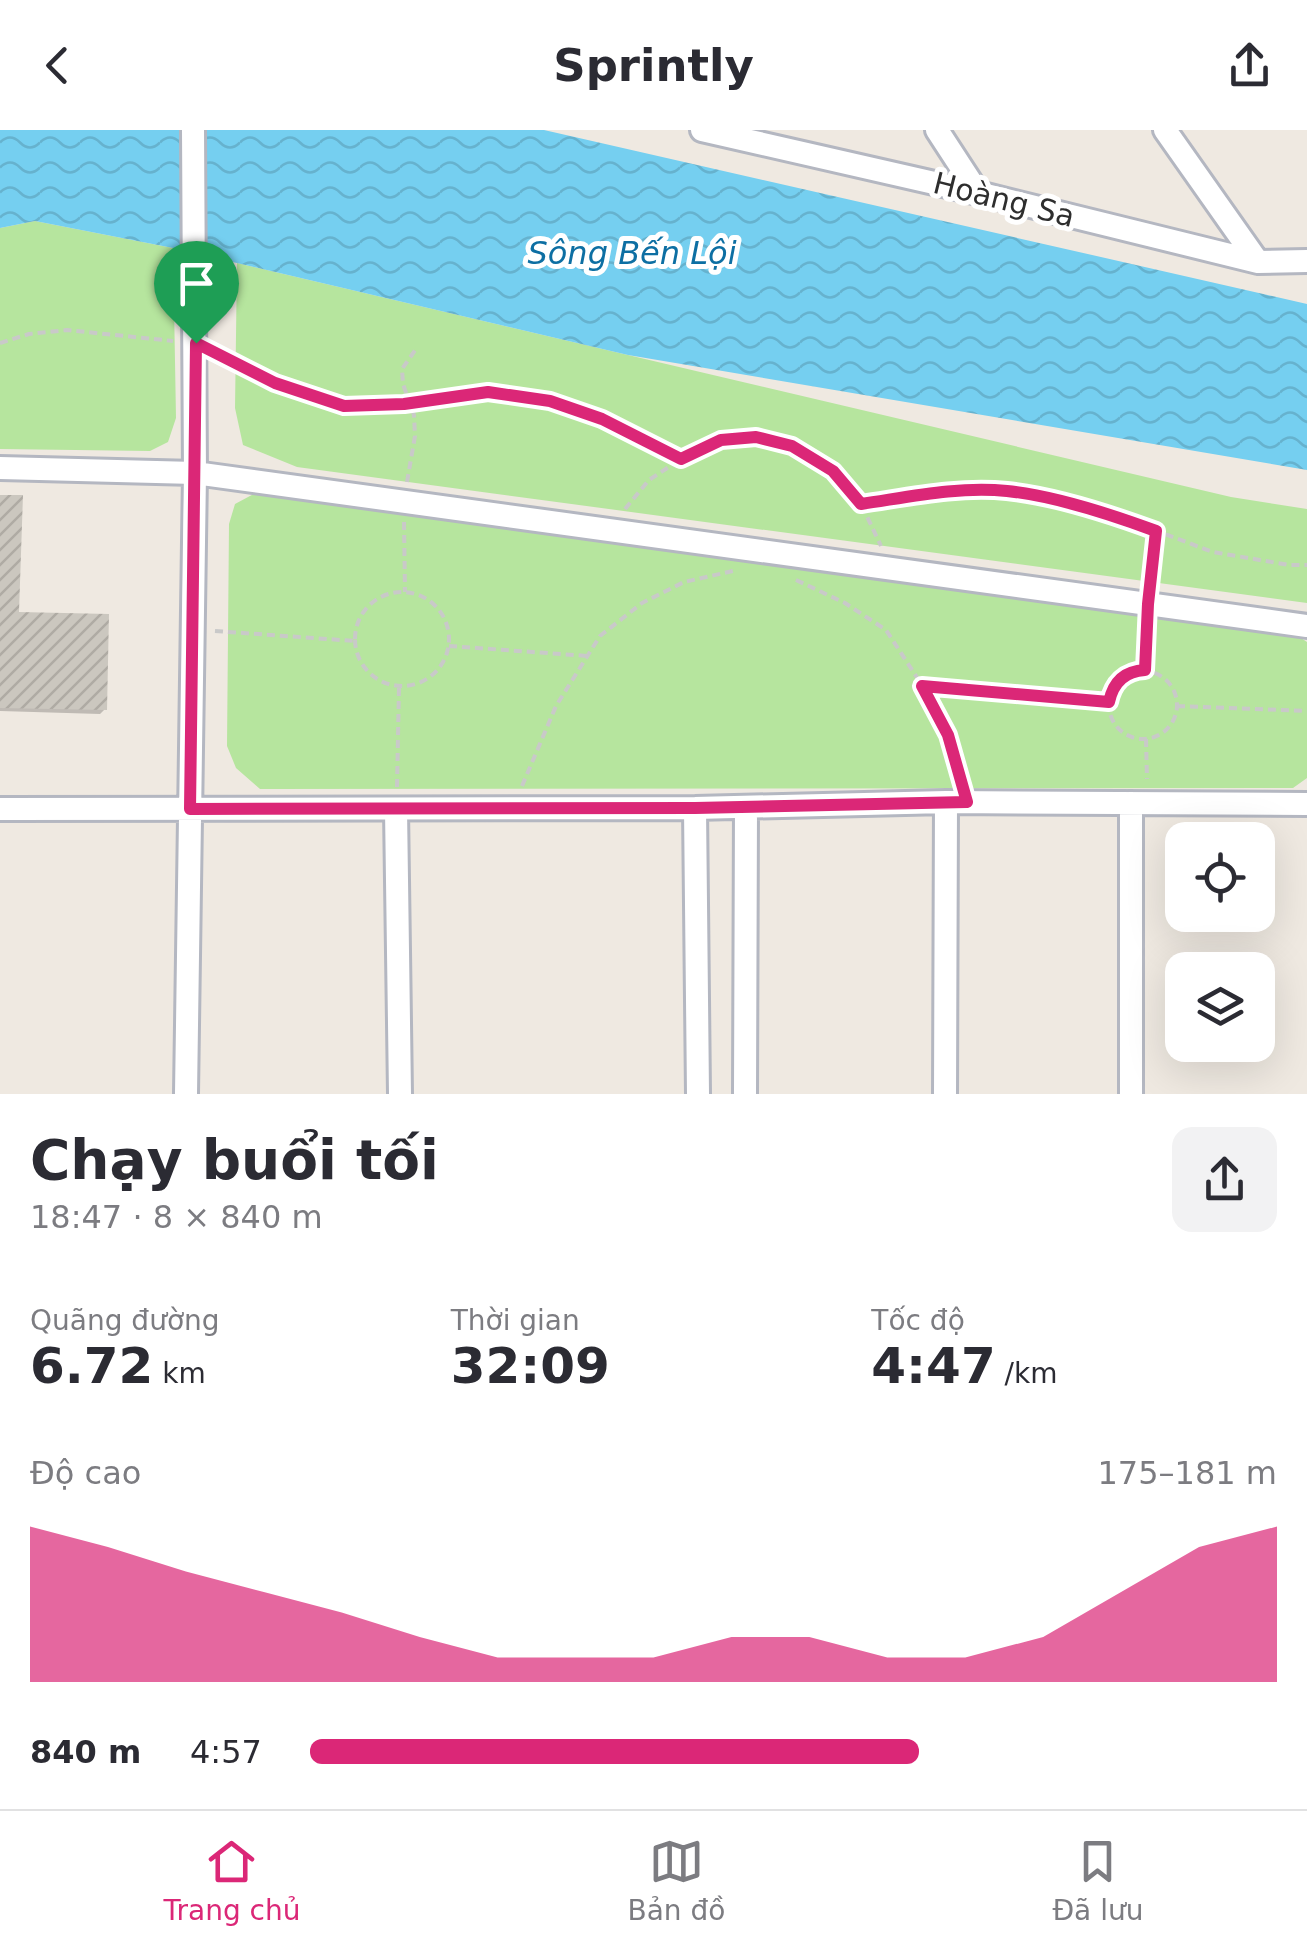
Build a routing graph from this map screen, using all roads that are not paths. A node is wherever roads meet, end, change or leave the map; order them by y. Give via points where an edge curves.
1 (194, 130) edge
2 (702, 130) edge
3 (937, 130) edge
4 (1165, 130) edge
5 (978, 193) junction
6 (1307, 261) edge
7 (1258, 262) junction
8 (0, 468) edge
9 (195, 473) junction
10 (1307, 626) edge
11 (956, 802) junction
12 (1139, 803) junction
13 (1307, 804) edge
14 (746, 807) junction
15 (695, 808) junction
16 (0, 809) edge
17 (190, 809) junction
18 (396, 809) junction
19 (186, 1094) edge
20 (400, 1094) edge
21 (698, 1094) edge
22 (746, 1094) edge
23 (945, 1094) edge
24 (1131, 1094) edge

1 - 9 street
2 - 5 street, Hoàng Sa
3 - 5 street
4 - 7 street
5 - 7 street, Hoàng Sa
6 - 7 street, Hoàng Sa
8 - 9 street
9 - 10 street
9 - 17 street
11 - 12 street
11 - 14 street
11 - 23 street
12 - 13 street
12 - 24 street
14 - 15 street
14 - 22 street
15 - 18 street
15 - 21 street
16 - 17 street
17 - 18 street
17 - 19 street
18 - 20 street

